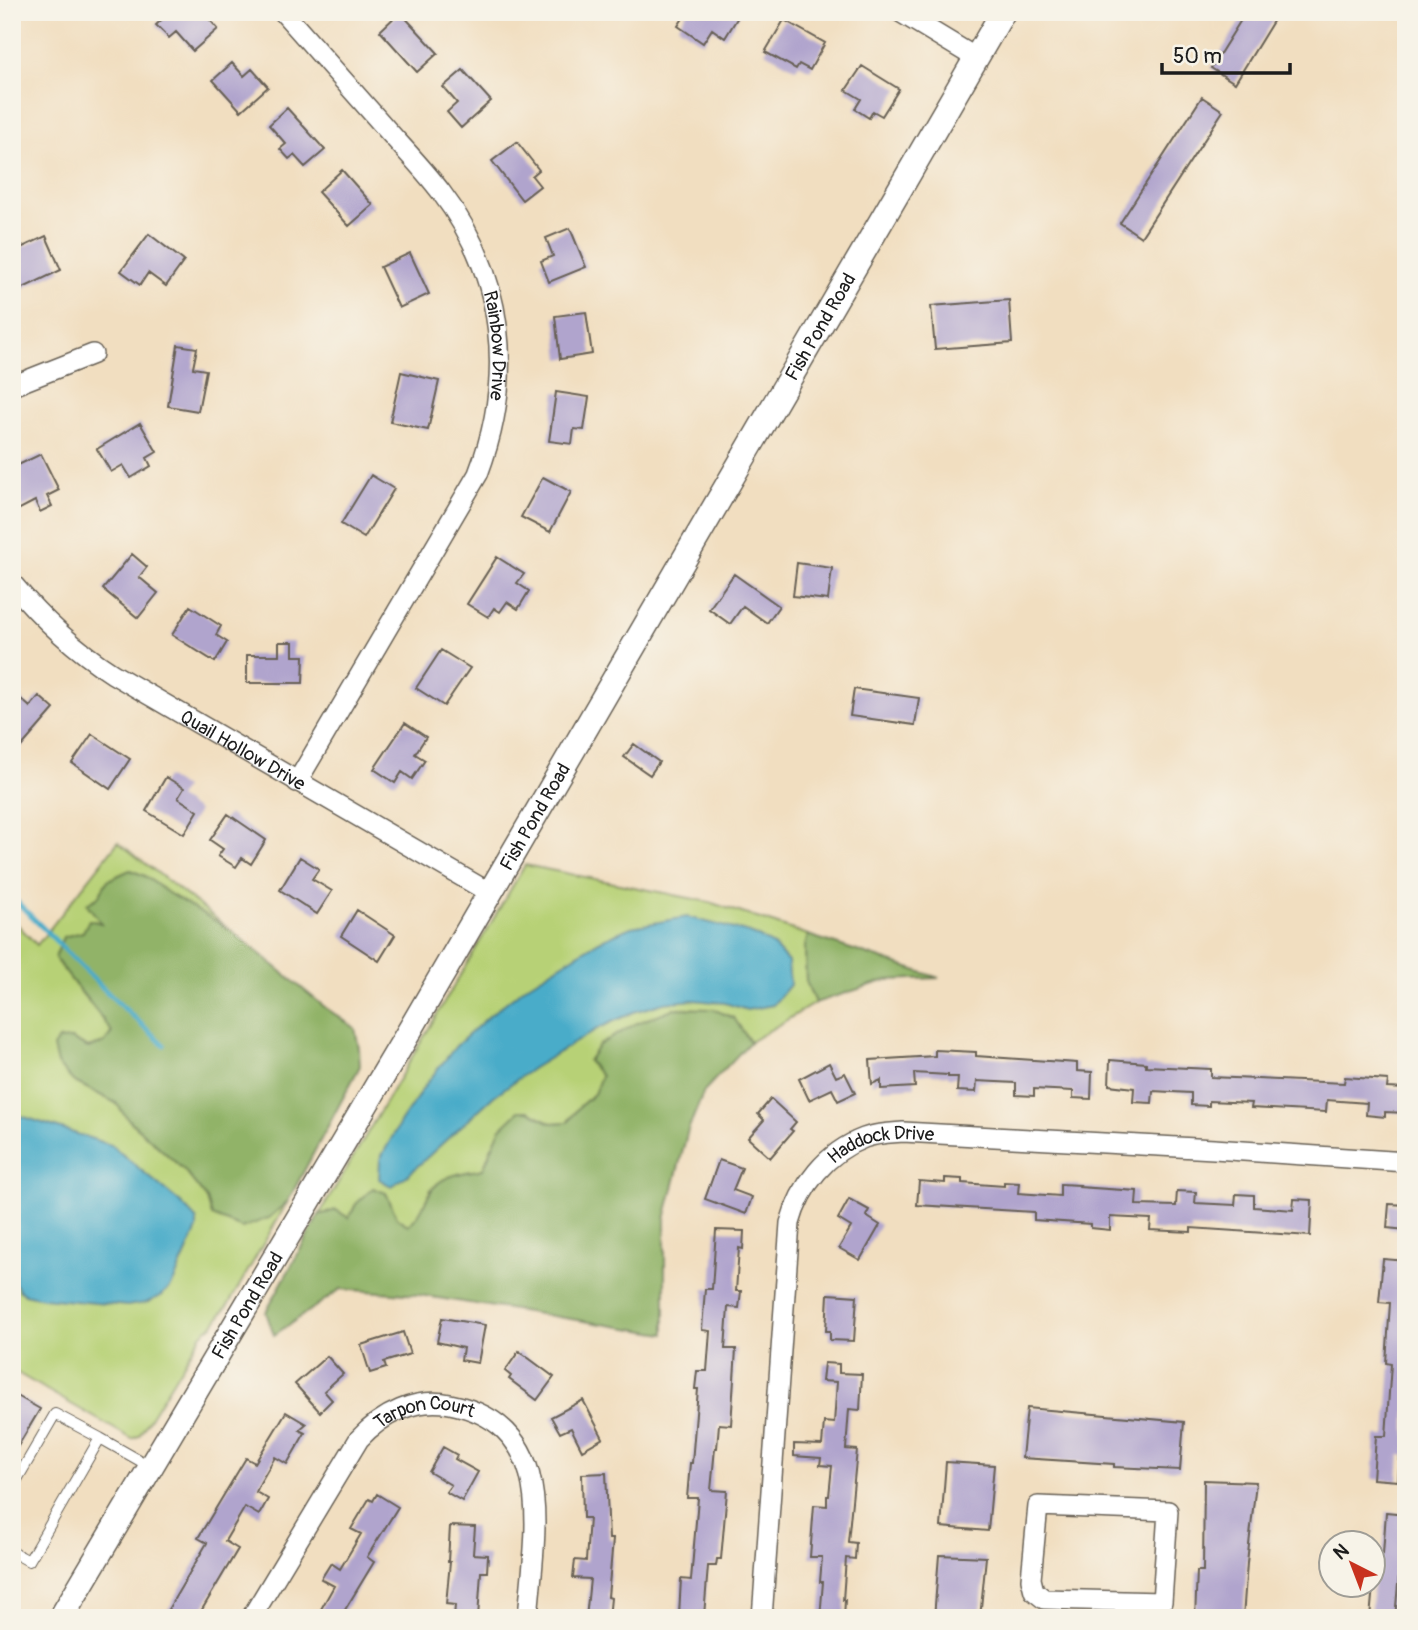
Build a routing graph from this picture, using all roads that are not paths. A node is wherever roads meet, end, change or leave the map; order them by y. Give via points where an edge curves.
1 (283, 12) edge
2 (900, 12) edge
3 (1003, 12) edge
4 (976, 58) junction
5 (93, 354) dead end
6 (12, 386) edge
7 (12, 583) edge
8 (297, 782) junction
9 (490, 893) junction
10 (1406, 1162) edge
11 (100, 1438) junction
12 (151, 1467) junction
13 (12, 1488) edge
14 (12, 1552) edge
15 (1041, 1608) edge
16 (61, 1618) edge
17 (251, 1618) edge
18 (528, 1618) edge
19 (762, 1618) edge

1 - 8 street, Rainbow Drive via 455,212 476,249 489,289 500,355 493,426 478,474
2 - 4 street
3 - 4 street, Fish Pond Road
4 - 9 street, Fish Pond Road
5 - 6 street
7 - 8 street, Quail Hollow Drive via 88,658
8 - 9 street, Quail Hollow Drive
9 - 12 street, Fish Pond Road
10 - 19 street, Haddock Drive via 903,1132 864,1138 833,1157 806,1187 790,1223
11 - 12 lane
11 - 13 lane via 55,1414
11 - 14 lane via 29,1561
12 - 16 street, Fish Pond Road
15 - 15 street via 1031,1579 1038,1506 1168,1511 1162,1602
17 - 18 street, Tarpon Court via 359,1439 372,1425 404,1407 443,1402 480,1413 497,1424 525,1458 535,1504

